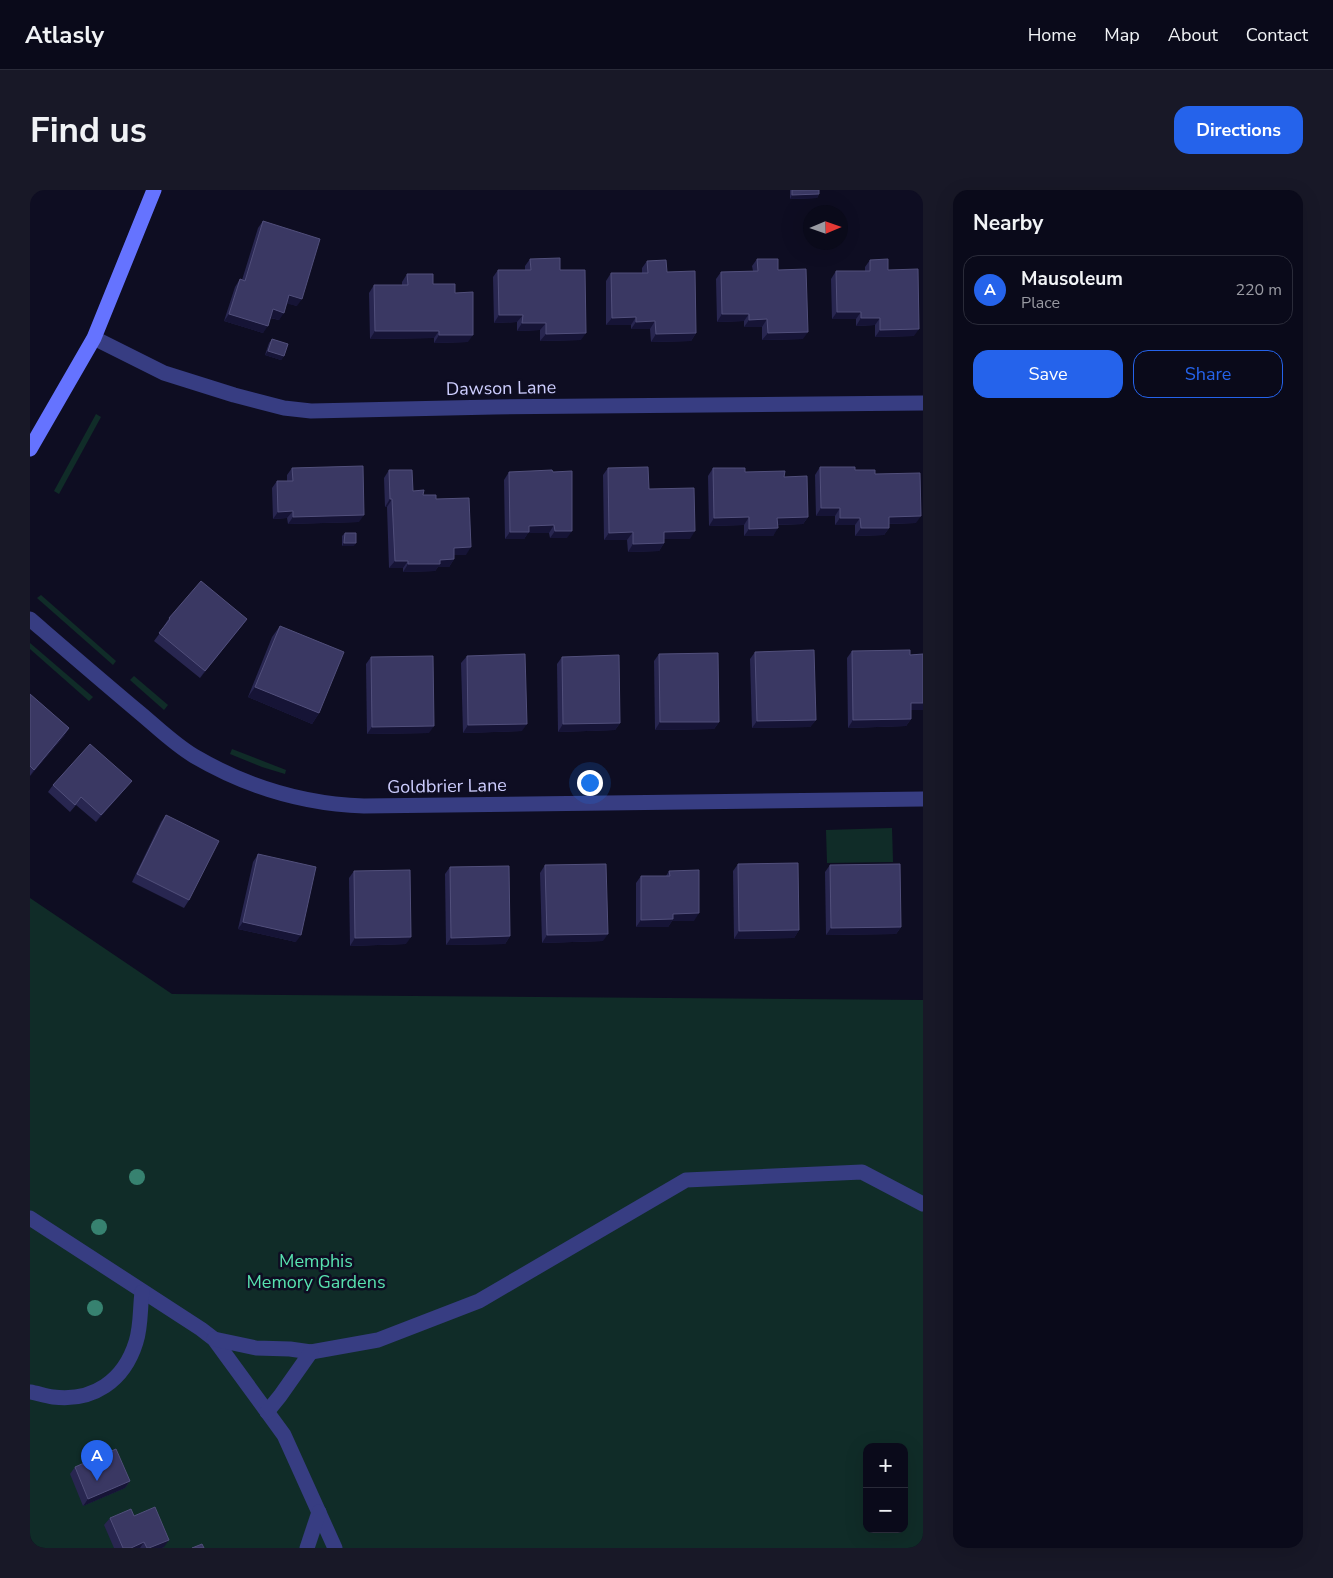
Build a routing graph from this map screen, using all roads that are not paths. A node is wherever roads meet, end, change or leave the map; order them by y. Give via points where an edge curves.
1 (154, 190) edge
2 (94, 338) junction
3 (923, 403) edge
4 (30, 449) edge
5 (30, 619) edge
6 (923, 799) edge
7 (923, 1204) edge
8 (30, 1218) edge
9 (142, 1292) junction
10 (214, 1339) junction
11 (311, 1352) junction
12 (30, 1392) edge
13 (267, 1412) junction
14 (319, 1512) junction
15 (306, 1548) edge
16 (335, 1548) edge

1 - 2 main road
2 - 3 street, Dawson Lane via 164,373 284,408
2 - 4 main road
5 - 6 street, Goldbrier Lane via 193,755 249,784 307,800 364,806
7 - 11 street via 862,1172 686,1180 479,1301 378,1340
8 - 9 street
9 - 10 street
9 - 12 street via 136,1342 117,1377 102,1390 79,1397 53,1397
10 - 11 street via 256,1348
10 - 13 street
11 - 13 street
13 - 14 street via 284,1435
14 - 15 street
14 - 16 street

